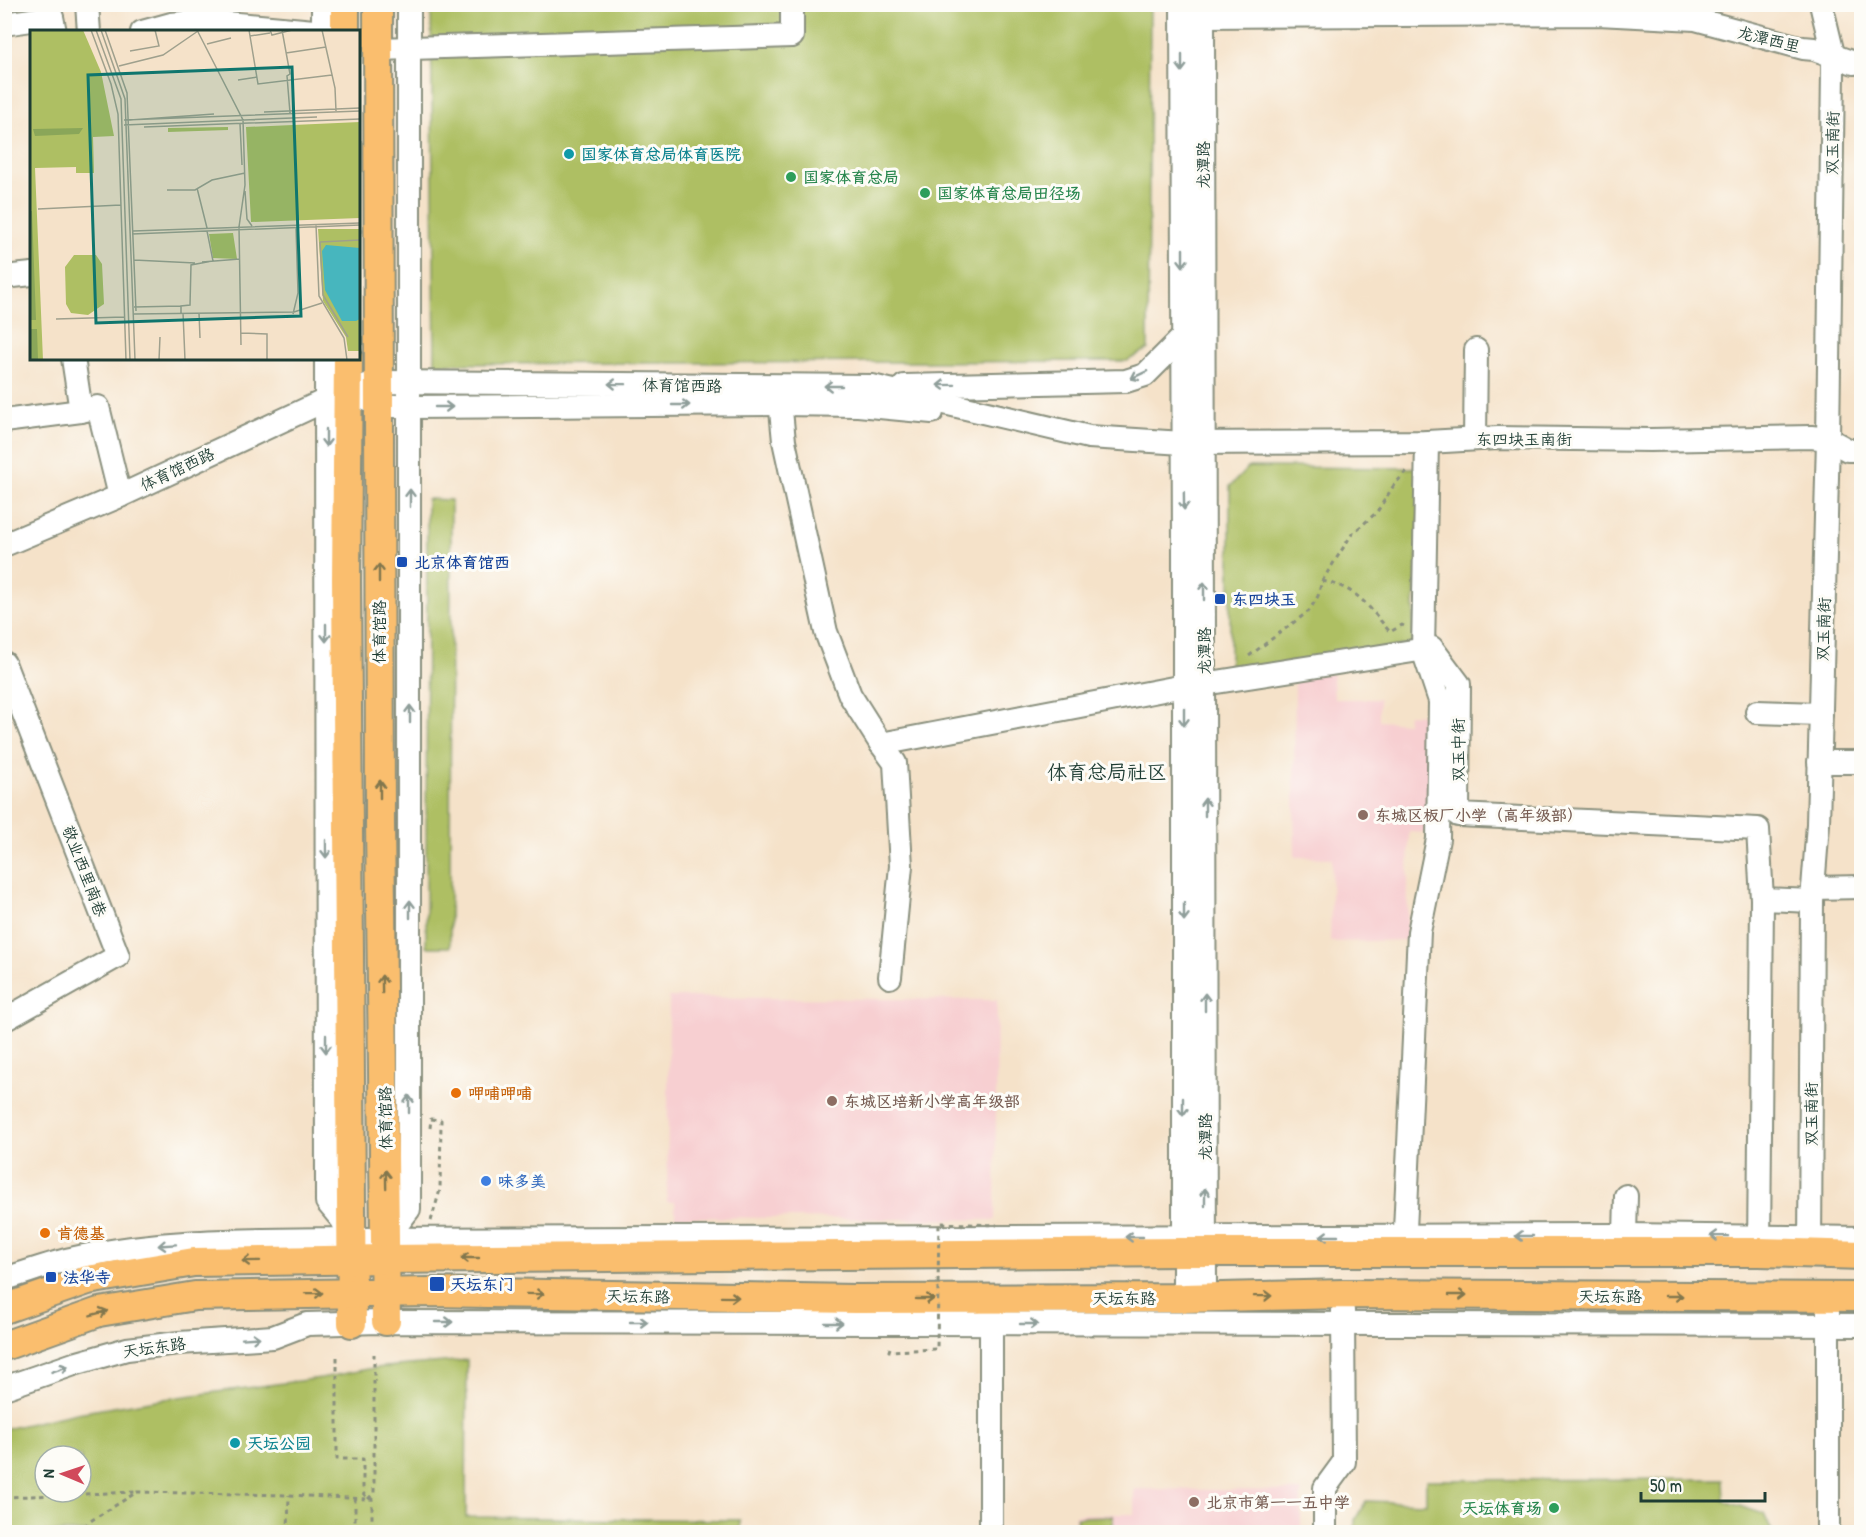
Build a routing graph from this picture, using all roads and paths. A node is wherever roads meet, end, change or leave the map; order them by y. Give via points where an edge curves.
1 (87, 4) edge
2 (323, 4) edge
3 (378, 4) edge
4 (409, 4) edge
5 (792, 4) edge
6 (1182, 4) edge
7 (1821, 4) edge
8 (1203, 10) edge
9 (4, 24) edge
10 (337, 26) edge
11 (55, 30) edge
12 (89, 30) edge
13 (149, 30) edge
14 (409, 48) junction
15 (378, 49) junction
16 (1833, 54) junction
17 (1854, 63) dead end
18 (30, 274) edge
19 (4, 277) edge
20 (1183, 337) junction
21 (1476, 350) dead end
22 (75, 360) edge
23 (327, 360) edge
24 (347, 360) edge
25 (410, 381) junction
26 (872, 386) junction
27 (379, 393) junction
28 (337, 395) junction
29 (779, 395) junction
30 (410, 407) junction
31 (89, 409) junction
32 (1014, 420) junction
33 (4, 421) edge
34 (1475, 439) junction
35 (1828, 439) junction
36 (1427, 442) junction
37 (1193, 443) junction
38 (1862, 450) edge
39 (1410, 468) dead end
40 (120, 496) junction
41 (4, 544) edge
42 (1322, 581) junction
43 (1423, 641) junction
44 (4, 663) edge
45 (1237, 680) junction
46 (1194, 685) junction
47 (1757, 712) dead end
48 (1821, 714) junction
49 (881, 744) junction
50 (1819, 762) junction
51 (1862, 762) edge
52 (1862, 887) edge
53 (1813, 894) junction
54 (1762, 899) junction
55 (890, 976) dead end
56 (4, 1020) edge
57 (430, 1128) dead end
58 (1626, 1196) dead end
59 (997, 1225) dead end
60 (430, 1227) dead end
61 (1625, 1235) junction
62 (1862, 1238) edge
63 (1194, 1244) junction
64 (1404, 1244) junction
65 (1760, 1244) junction
66 (1810, 1245) junction
67 (351, 1249) junction
68 (386, 1249) junction
69 (1862, 1254) edge
70 (4, 1279) edge
71 (351, 1292) junction
72 (386, 1293) junction
73 (1343, 1294) junction
74 (1828, 1297) junction
75 (1862, 1297) edge
76 (1194, 1298) junction
77 (4, 1309) edge
78 (991, 1311) junction
79 (386, 1322) junction
80 (352, 1323) junction
81 (1343, 1325) junction
82 (1828, 1325) junction
83 (1862, 1325) edge
84 (4, 1346) edge
85 (890, 1348) dead end
86 (374, 1354) dead end
87 (337, 1357) dead end
88 (4, 1388) edge
89 (137, 1492) junction
90 (289, 1495) junction
91 (4, 1497) edge
92 (355, 1498) junction
93 (369, 1499) junction
94 (372, 1532) edge
95 (77, 1533) edge
96 (288, 1533) edge
97 (355, 1533) edge
98 (991, 1533) edge
99 (1325, 1533) edge
100 (1828, 1533) edge

1 - 12 street
2 - 10 street
3 - 15 main road, 体育馆路
4 - 14 street
5 - 14 street via 792,36
6 -> 20 street, 龙潭路
7 - 16 street, 双玉南街
8 - 16 street, 龙潭西里 via 1598,14 1695,19
8 - 37 street, 龙潭路
9 - 11 street via 52,16
10 - 13 street via 204,21
14 - 15 street
14 - 25 street
15 - 27 main road, 体育馆路
16 - 17 street, 龙潭西里
16 - 35 street, 双玉南街
18 - 19 street
20 -> 26 street via 1145,375 1126,381
20 - 37 street, 龙潭路
21 - 34 street
22 - 31 street
23 - 28 street
24 - 28 main road, 体育馆路
25 - 27 street, 体育馆西路
29 -> 25 street, 体育馆西路
25 - 30 street
26 -> 29 street, 体育馆西路
26 - 32 street, 体育馆西路
27 - 28 street, 体育馆西路
27 - 30 street, 体育馆西路
68 -> 27 main road, 体育馆路
28 - 40 street, 体育馆西路
28 -> 67 main road, 体育馆路 via 345,580
30 -> 29 street, 体育馆西路
29 - 32 street, 体育馆西路
29 - 49 street via 786,451 826,632 850,695
68 -> 30 street via 409,1209
31 - 33 street
31 - 40 street
32 - 37 street, 体育馆西路 via 1089,437
34 - 35 street, 东四块玉南街
34 - 36 street, 东四块玉南街
35 - 38 street, 东四块玉南街 via 1848,450
35 - 48 street, 双玉南街
36 - 37 street, 东四块玉南街
36 - 43 street
37 - 46 street, 龙潭路
39 - 42 path via 1394,484 1377,512 1352,534
40 - 41 street, 体育馆西路
42 - 43 path via 1339,584 1358,595 1390,632 1402,626
42 - 45 path via 1309,611 1239,664
43 - 45 street
43 - 54 street, 双玉中街 via 1459,684 1458,814 1758,829
43 - 64 street via 1440,701 1438,839 1419,932
44 - 56 street, 敬业西里南巷 via 118,956
45 - 46 street
46 - 49 street
46 - 63 street, 龙潭路
47 - 48 street
48 - 50 street, 双玉南街
49 - 55 street via 895,763 901,866
50 - 51 street
50 - 53 street, 双玉南街
52 - 53 street
53 - 54 street
53 - 66 street, 双玉南街
54 - 65 street
57 - 60 path via 431,1119 441,1119 440,1190
58 - 61 street
59 - 85 path, bridge via 939,1223 937,1349
61 -> 64 street
65 -> 61 street
62 - 66 street
64 -> 63 main road
63 -> 68 main road
63 - 76 street, 龙潭路
64 - 65 main road
65 - 66 main road
66 - 69 main road
67 - 68 main road
67 -> 70 street via 226,1241 147,1247 75,1258
67 - 71 main road, 体育馆路
67 -> 77 main road via 194,1262 88,1280
68 - 72 main road
71 - 72 main road, 天坛东路
71 - 80 main road, 体育馆路
84 -> 71 main road, 天坛东路 via 99,1312 195,1296
72 -> 78 main road, 天坛东路
72 - 79 main road
73 -> 74 main road, 天坛东路
76 -> 73 main road, 天坛东路
73 - 81 street
74 - 75 main road, 天坛东路
74 - 82 street
76 - 78 main road, 天坛东路
79 -> 78 street, 天坛东路
78 -> 81 street, 天坛东路
78 - 98 street
79 - 80 street, 天坛东路
88 -> 80 street, 天坛东路 via 127,1349 273,1337 307,1324
81 - 82 street, 天坛东路
81 - 99 street via 1344,1462 1325,1488
82 - 83 street, 天坛东路
82 - 100 street
86 - 93 path via 374,1493
87 - 93 path via 337,1459 363,1459 363,1493
89 - 90 path
89 - 91 path
89 - 95 path
90 - 92 path
90 - 96 path
92 - 93 path
92 - 97 path
93 - 94 path

